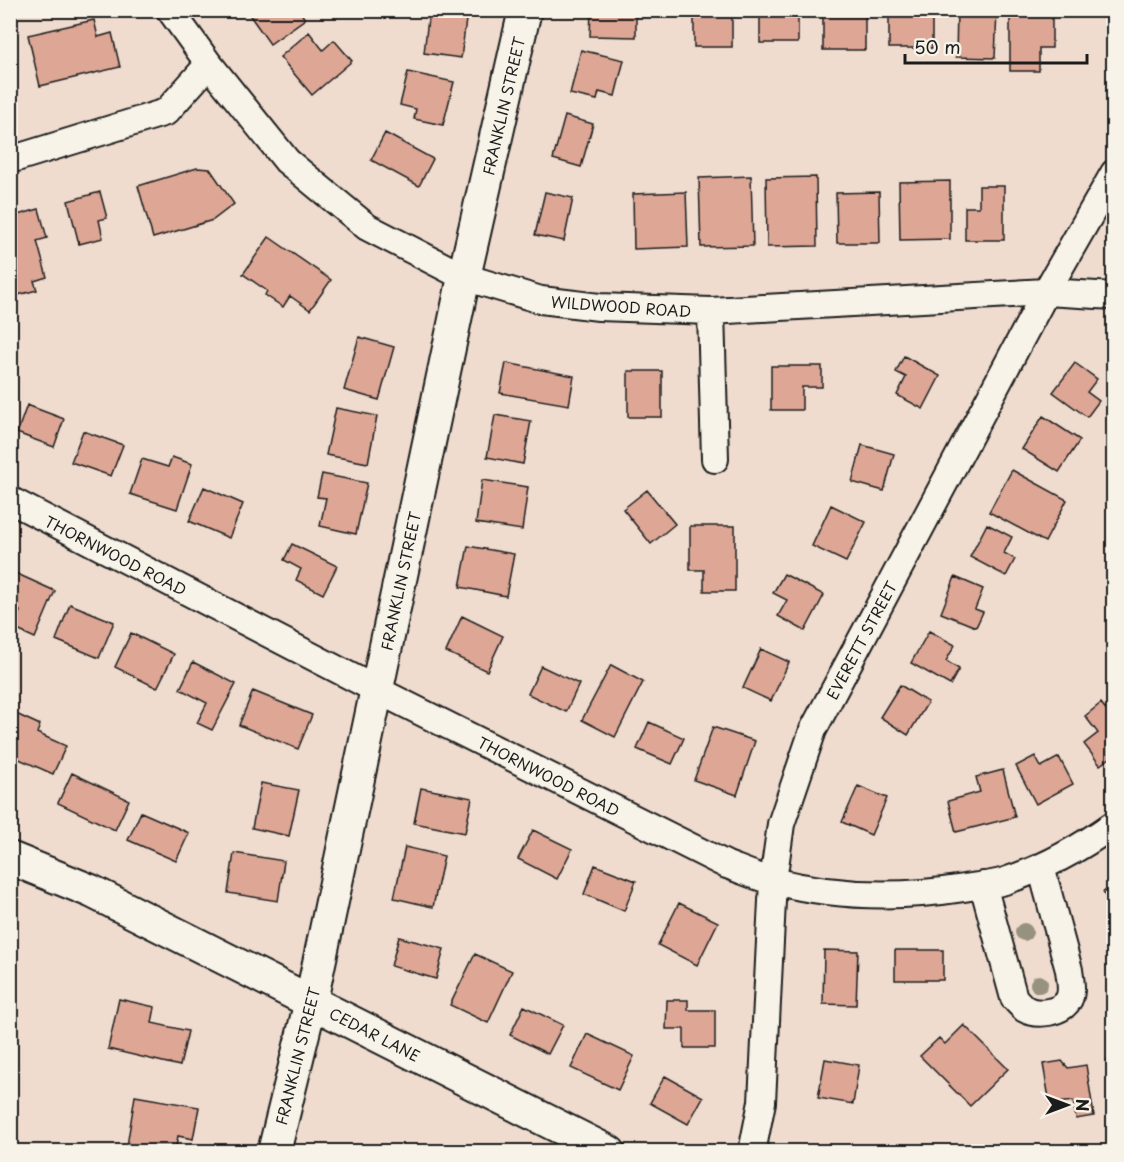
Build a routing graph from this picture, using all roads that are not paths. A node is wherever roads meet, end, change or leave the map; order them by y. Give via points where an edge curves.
1 (170, 10) edge
2 (525, 10) edge
3 (209, 63) junction
4 (10, 160) edge
5 (1113, 173) edge
6 (464, 277) junction
7 (1046, 292) junction
8 (1113, 296) edge
9 (711, 312) junction
10 (715, 459) dead end
11 (10, 500) edge
12 (377, 690) junction
13 (1113, 824) edge
14 (10, 858) edge
15 (1041, 867) junction
16 (773, 881) junction
17 (983, 885) junction
18 (310, 1001) junction
19 (274, 1152) edge
20 (609, 1152) edge
21 (752, 1152) edge

1 - 3 street, WILDWOOD ROAD
2 - 6 street, FRANKLIN STREET
3 - 4 street via 166,112
3 - 6 street, WILDWOOD ROAD via 287,161 367,227
5 - 7 street, EVERETT STREET
6 - 9 street, WILDWOOD ROAD via 541,300
6 - 12 street, FRANKLIN STREET
7 - 8 street, WILDWOOD ROAD
7 - 9 street, WILDWOOD ROAD
7 - 16 street, EVERETT STREET via 813,730 781,824
9 - 10 street
11 - 12 street, THORNWOOD ROAD
12 - 16 street, THORNWOOD ROAD via 727,865
12 - 18 street, FRANKLIN STREET
13 - 15 street, THORNWOOD ROAD
14 - 18 street, CEDAR LANE via 91,891
15 - 17 street, THORNWOOD ROAD
15 - 17 street via 1071,985 1070,998 1053,1010 1032,1012 1014,998
16 - 17 street, THORNWOOD ROAD via 842,894 884,895
16 - 21 street, EVERETT STREET via 762,1102
18 - 19 street, FRANKLIN STREET
18 - 20 street, CEDAR LANE

